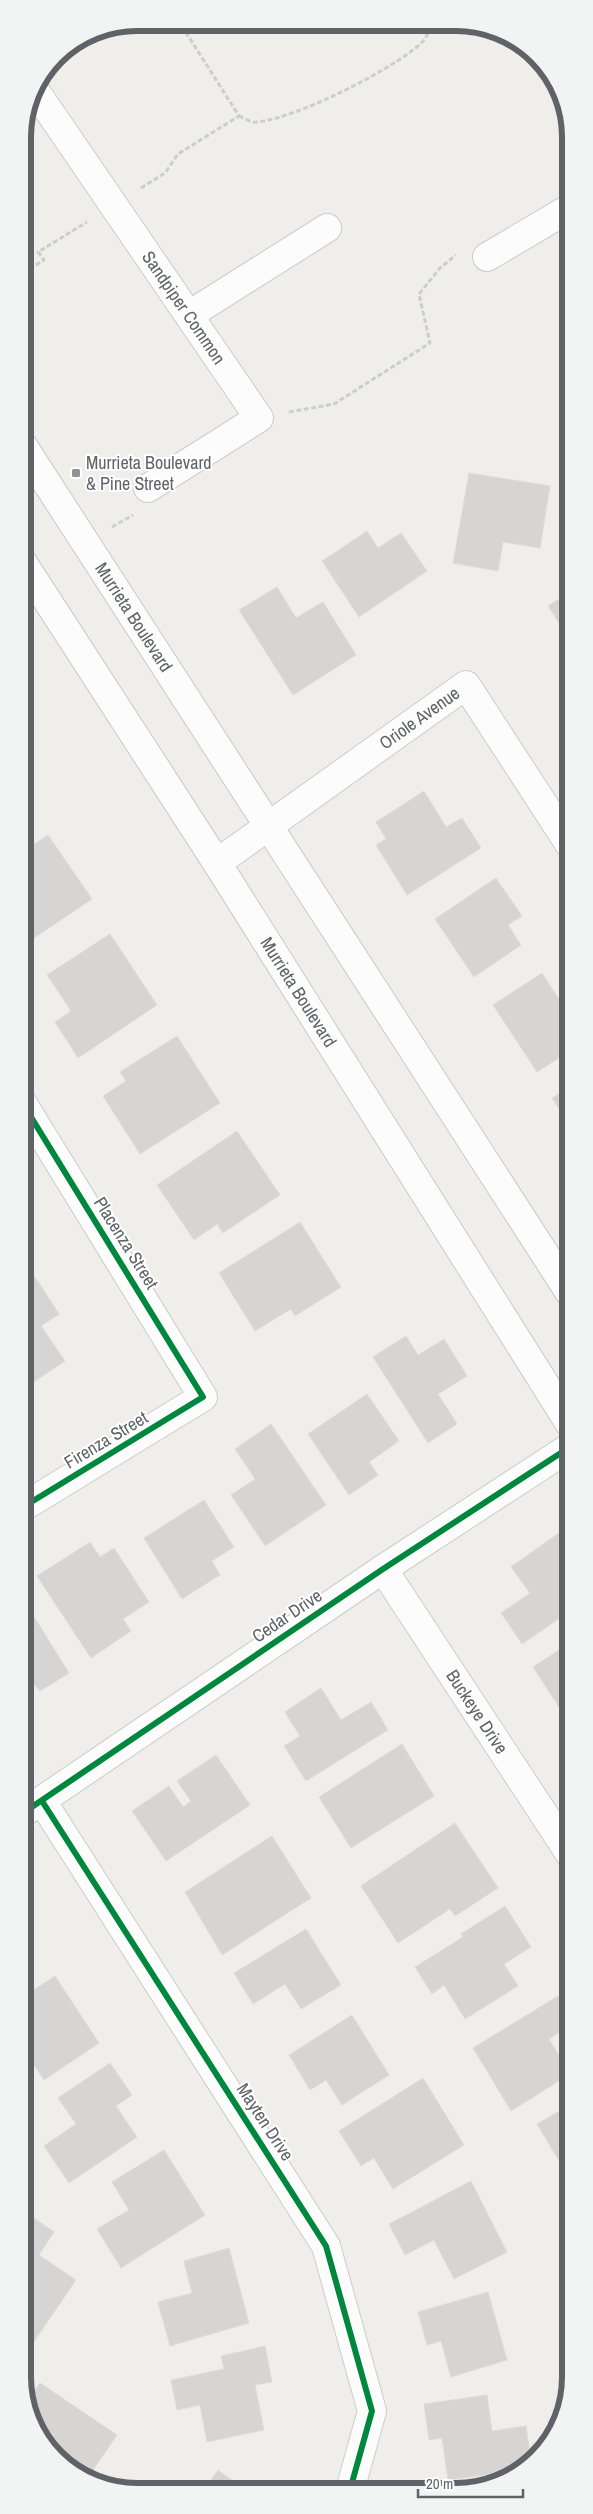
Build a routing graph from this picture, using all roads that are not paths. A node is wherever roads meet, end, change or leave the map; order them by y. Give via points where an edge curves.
1 (39, 96) edge
2 (562, 213) edge
3 (327, 228) dead end
4 (487, 257) road end
5 (189, 315) junction
6 (31, 458) edge
7 (148, 488) dead end
8 (31, 575) edge
9 (269, 827) junction
10 (562, 833) edge
11 (217, 863) junction
12 (31, 1117) edge
13 (562, 1280) edge
14 (204, 1397) joint
15 (562, 1411) edge
16 (562, 1452) edge
17 (31, 1502) edge
18 (383, 1569) junction
19 (33, 1807) edge
20 (562, 1842) edge
21 (352, 2483) edge

1 - 5 street, Sandpiper Common
2 - 4 street
3 - 5 street
5 - 7 street, Sandpiper Common via 259,418
6 - 9 street, Murrieta Boulevard
8 - 11 street, Murrieta Boulevard
9 - 10 street, Oriole Avenue via 466,685
9 - 11 street, Oriole Avenue
9 - 13 street, Murrieta Boulevard
11 - 15 street, Murrieta Boulevard
12 - 14 street, Placenza Street
14 - 17 street, Firenza Street
16 - 18 street, Cedar Drive
18 - 19 street, Cedar Drive
18 - 20 street, Buckeye Drive
19 - 21 street, Mayten Drive via 326,2246 372,2411

